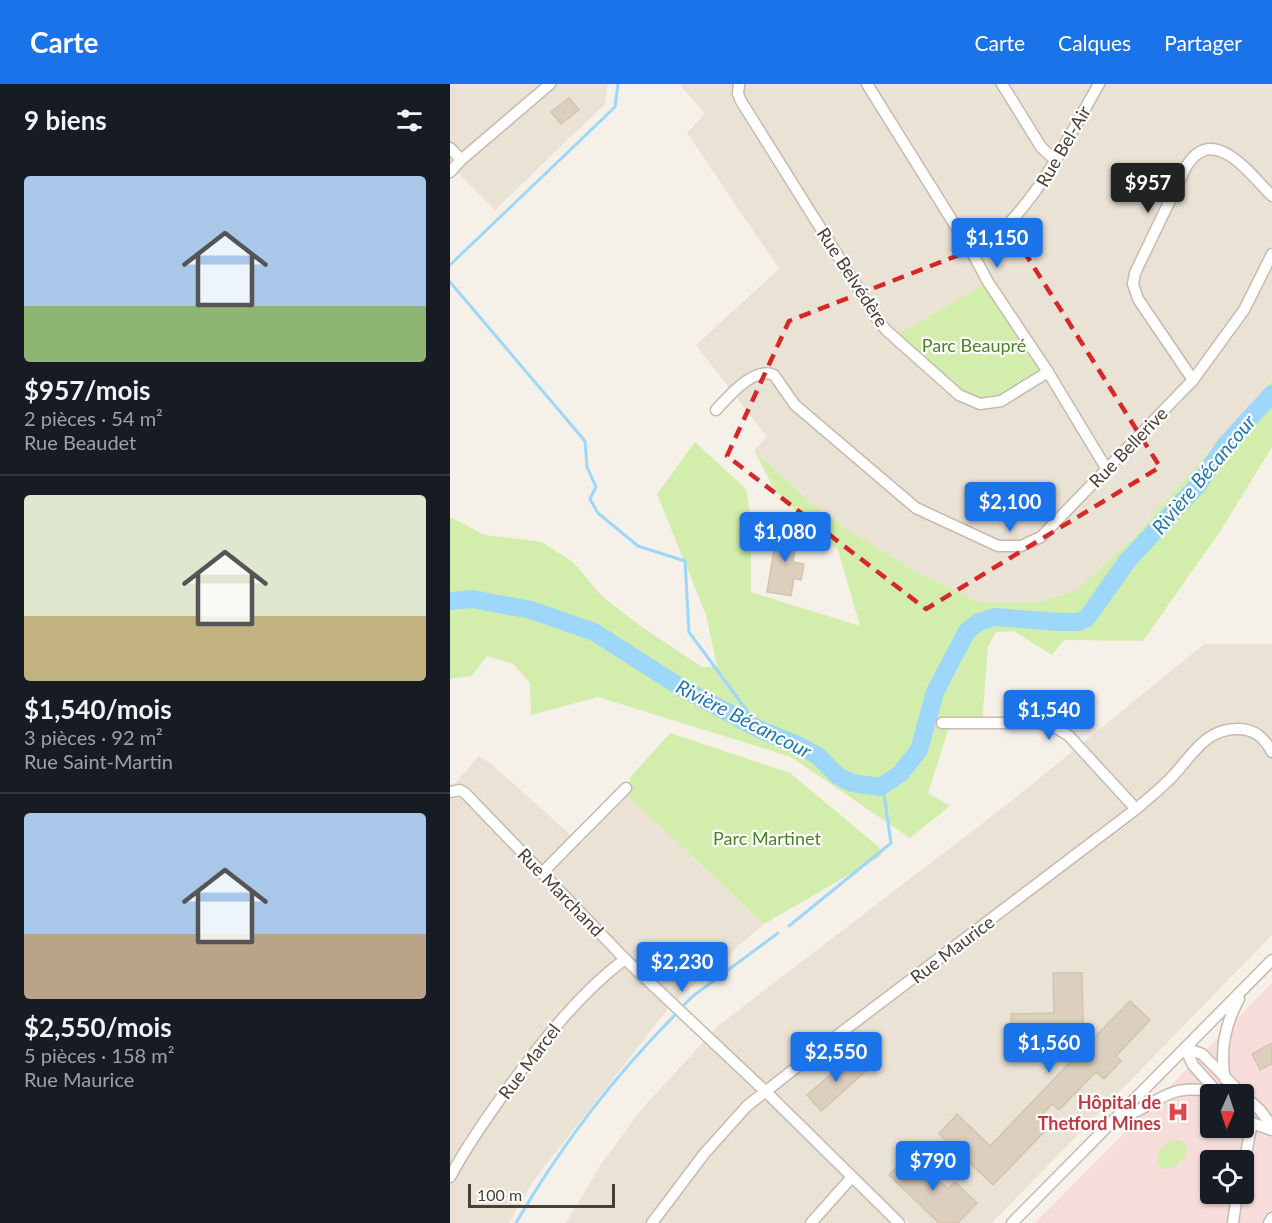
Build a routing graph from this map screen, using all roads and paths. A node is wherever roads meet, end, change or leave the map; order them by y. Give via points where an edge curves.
1 (550, 84) edge
2 (867, 84) edge
3 (1002, 84) edge
4 (1099, 84) edge
5 (739, 86) edge
6 (450, 148) edge
7 (461, 160) junction
8 (1054, 160) junction
9 (450, 172) edge
10 (1272, 196) edge
11 (1272, 254) edge
12 (973, 255) junction
13 (1048, 372) junction
14 (1193, 380) junction
15 (716, 410) dead end
16 (1106, 468) junction
17 (942, 723) dead end
18 (1272, 752) edge
19 (626, 788) dead end
20 (452, 791) edge
21 (1136, 809) junction
22 (542, 873) junction
23 (626, 959) junction
24 (1272, 960) edge
25 (1245, 988) junction
26 (1185, 1048) junction
27 (1225, 1079) junction
28 (1210, 1084) edge
29 (1231, 1084) edge
30 (1200, 1090) edge
31 (765, 1091) junction
32 (1254, 1105) edge
33 (1116, 1120) junction
34 (1254, 1121) edge
35 (1272, 1128) edge
36 (450, 1177) edge
37 (852, 1177) junction
38 (1235, 1204) edge
39 (1272, 1218) edge
40 (1232, 1222) edge
41 (652, 1223) edge
42 (811, 1223) edge
43 (899, 1223) edge
44 (1012, 1223) edge
45 (1269, 1223) edge

1 - 7 street
2 - 12 street
3 - 8 street via 1041,147
4 - 8 street, Rue Bel-Air
5 - 13 street, Rue Belvédère via 741,101 753,121 878,320 894,337 959,395 980,404 1001,401
6 - 7 street
7 - 9 street
8 - 12 street, Rue Bel-Air via 1031,200 1001,233
10 - 14 street via 1227,153 1211,148 1200,150 1186,167 1135,273 1133,284 1138,299
11 - 14 street, Rue Bellerive via 1245,310
12 - 13 street
13 - 16 street
14 - 16 street, Rue Bellerive
15 - 16 street, Rue Bellerive via 755,375 774,375 795,405 907,503 998,546 1021,546 1041,537
17 - 21 street via 1038,723 1058,729
18 - 21 street, Rue Maurice via 1259,734 1232,728 1216,732
19 - 22 street
20 - 22 street, Rue Marchand via 465,793
21 - 31 street, Rue Maurice
22 - 23 street, Rue Marchand
23 - 31 street, Rue Marchand
23 - 36 street, Rue Marcel via 594,984 542,1042 496,1104
24 - 25 street
25 - 26 street
25 - 27 street via 1233,1008 1223,1044
26 - 27 street via 1202,1054
26 - 28 street via 1193,1065
26 - 33 street
27 - 29 street
30 - 33 street via 1187,1088 1169,1092
31 - 37 street, Rue Marchand
31 - 41 street, Rue Maurice via 737,1115
32 - 35 street
33 - 44 street
34 - 35 street
37 - 42 street
37 - 43 street, Rue Marchand
38 - 40 street
39 - 45 street

